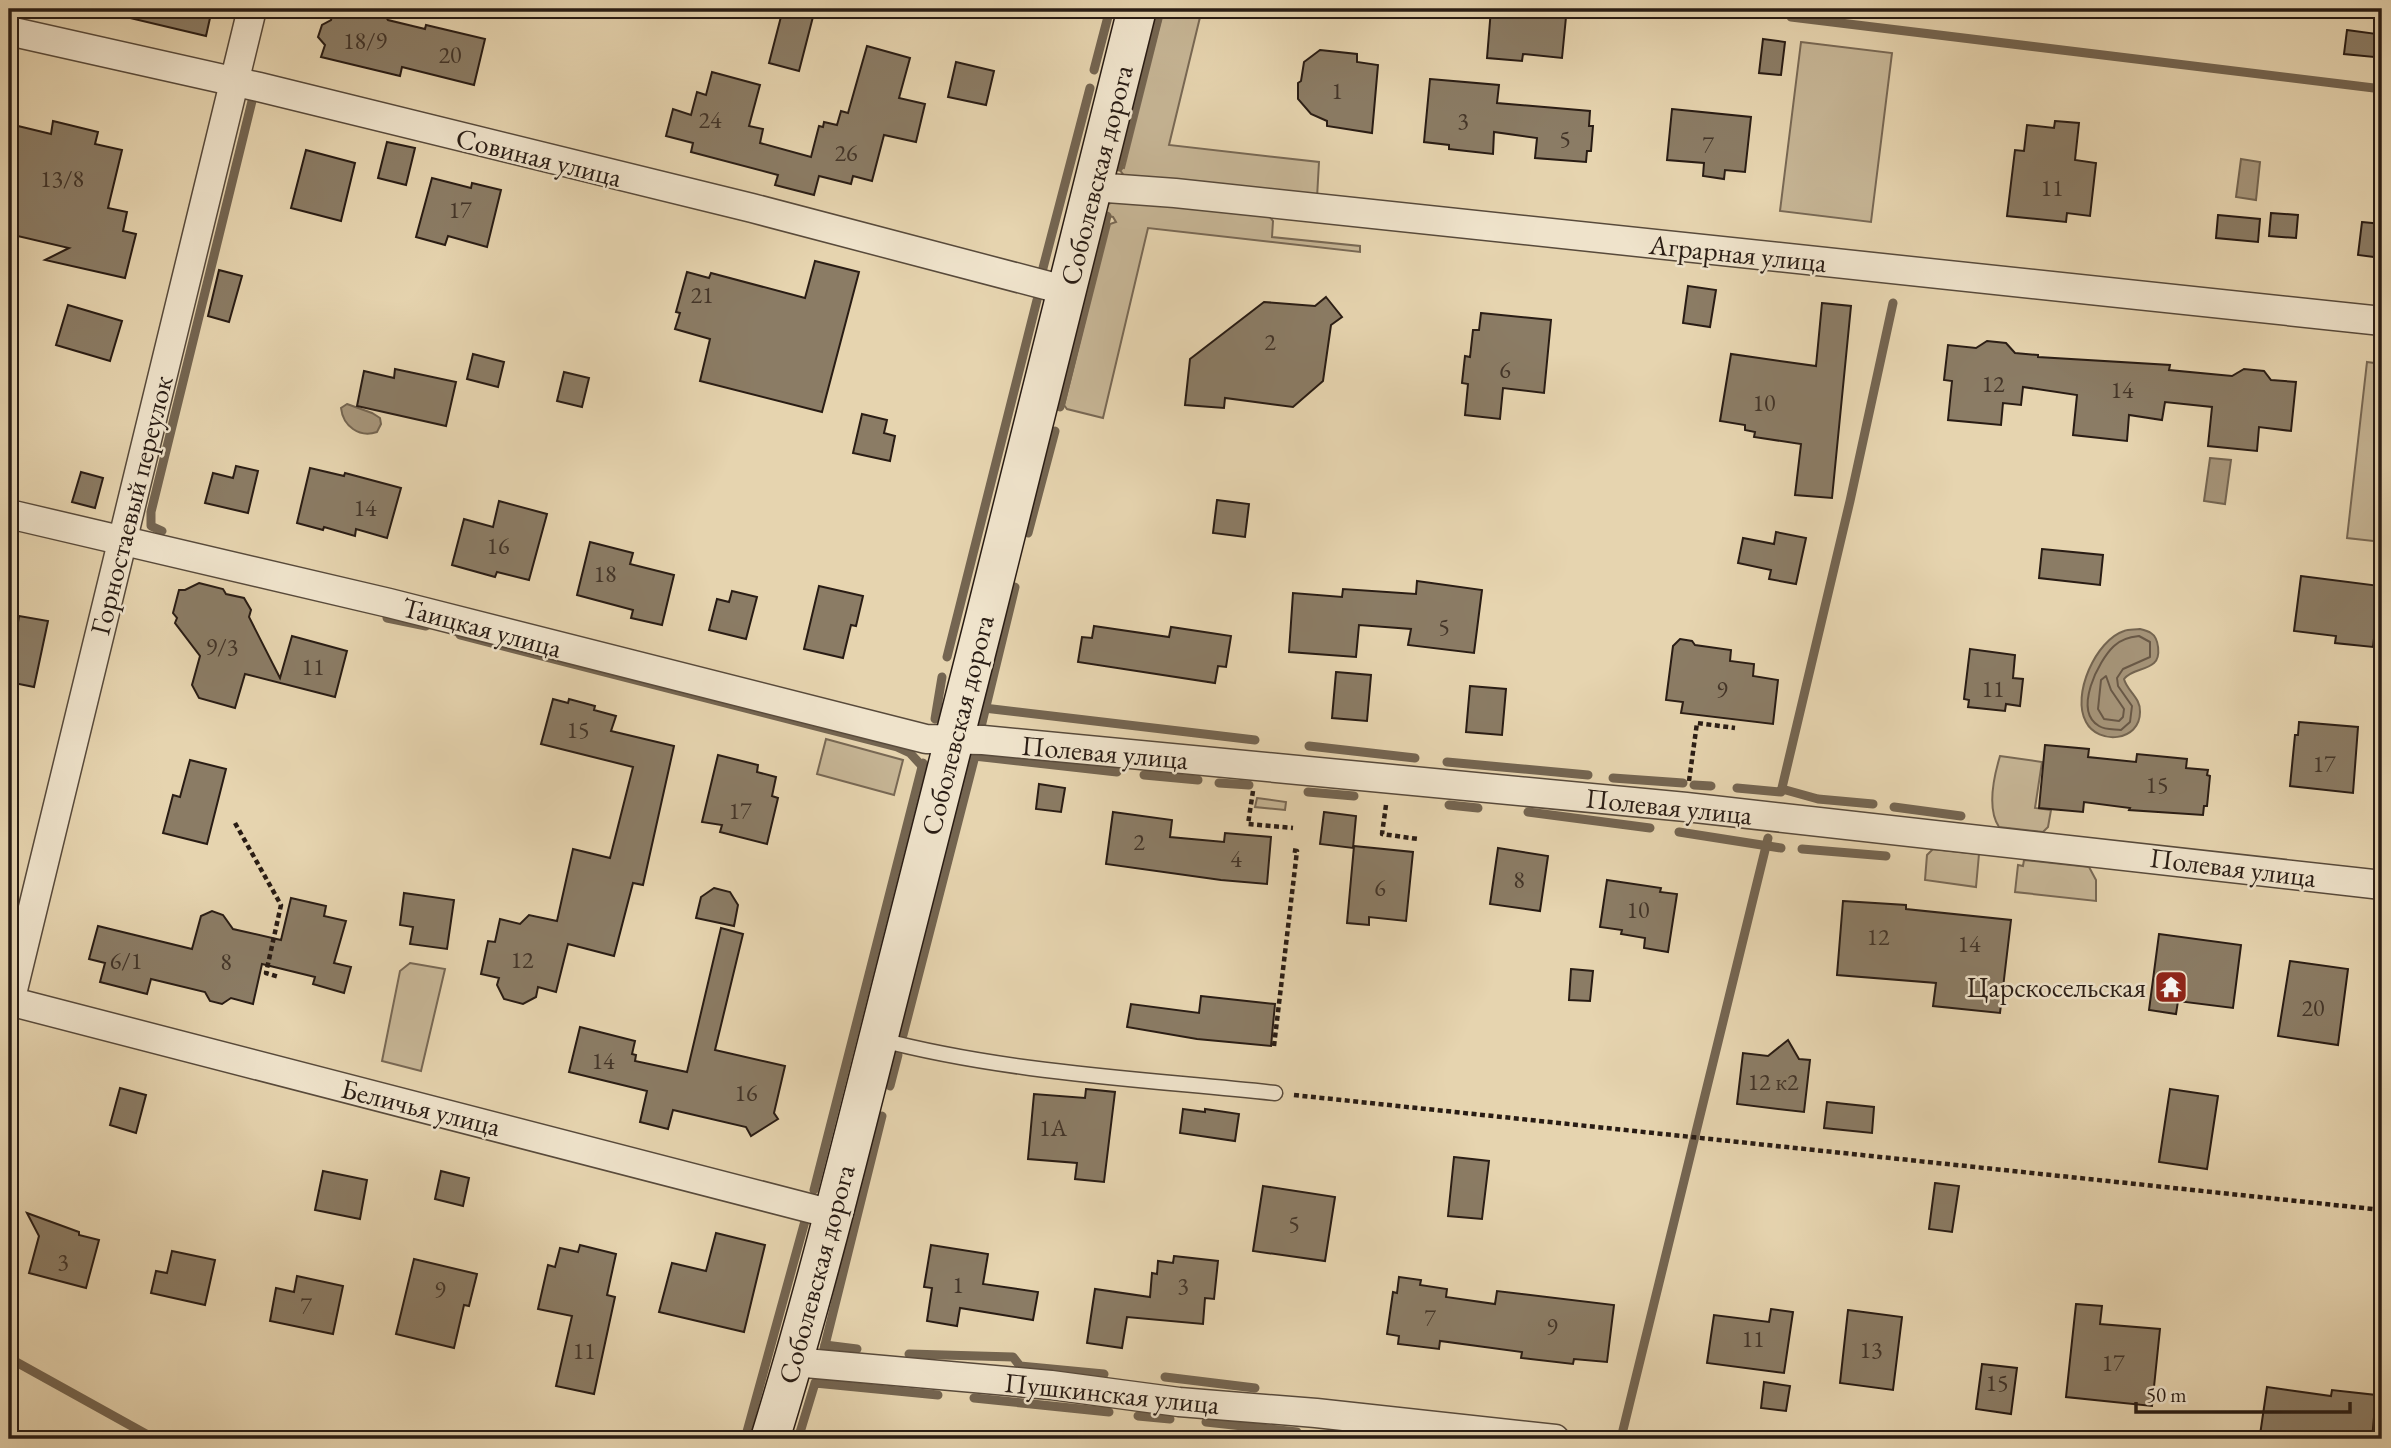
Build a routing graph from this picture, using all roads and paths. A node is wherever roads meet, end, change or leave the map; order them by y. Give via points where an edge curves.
1 (252, 9) edge
2 (1137, 9) edge
3 (9, 31) edge
4 (249, 85) junction
5 (1093, 187) junction
6 (1068, 291) junction
7 (2382, 321) edge
8 (9, 514) edge
9 (122, 539) junction
10 (1735, 727) dead end
11 (954, 740) junction
12 (1691, 768) dead end
13 (1251, 806) dead end
14 (1383, 820) dead end
15 (235, 823) dead end
16 (1293, 828) dead end
17 (1418, 839) dead end
18 (1290, 850) dead end
19 (2382, 885) edge
20 (279, 977) dead end
21 (9, 1001) edge
22 (893, 1044) junction
23 (1275, 1046) dead end
24 (1275, 1093) joint
25 (2382, 1210) edge
26 (832, 1214) junction
27 (794, 1362) junction
28 (770, 1439) edge
29 (1555, 1439) edge

1 - 4 street, Горностаевый переулок
2 - 5 street, Соболевская дорога
3 - 4 street, Совиная улица
4 - 6 street, Совиная улица via 856,234
4 - 9 street, Горностаевый переулок
5 - 6 street, Соболевская дорога
5 - 7 street, Аграрная улица
6 - 11 street, Соболевская дорога
8 - 9 street, Таицкая улица
9 - 11 street, Таицкая улица
9 - 21 street, Горностаевый переулок
10 - 12 path via 1697,723
11 - 19 street, Полевая улица via 1686,807
11 - 22 street, Соболевская дорога
13 - 16 path via 1248,824
14 - 17 path via 1382,834
15 - 20 path via 281,905 266,973
18 - 23 path via 1297,851
21 - 26 street, Беличья улица
22 - 24 lane via 1041,1069
22 - 26 street, Соболевская дорога
24 - 25 path
26 - 27 street, Соболевская дорога
27 - 28 street, Соболевская дорога
27 - 29 street, Пушкинская улица

